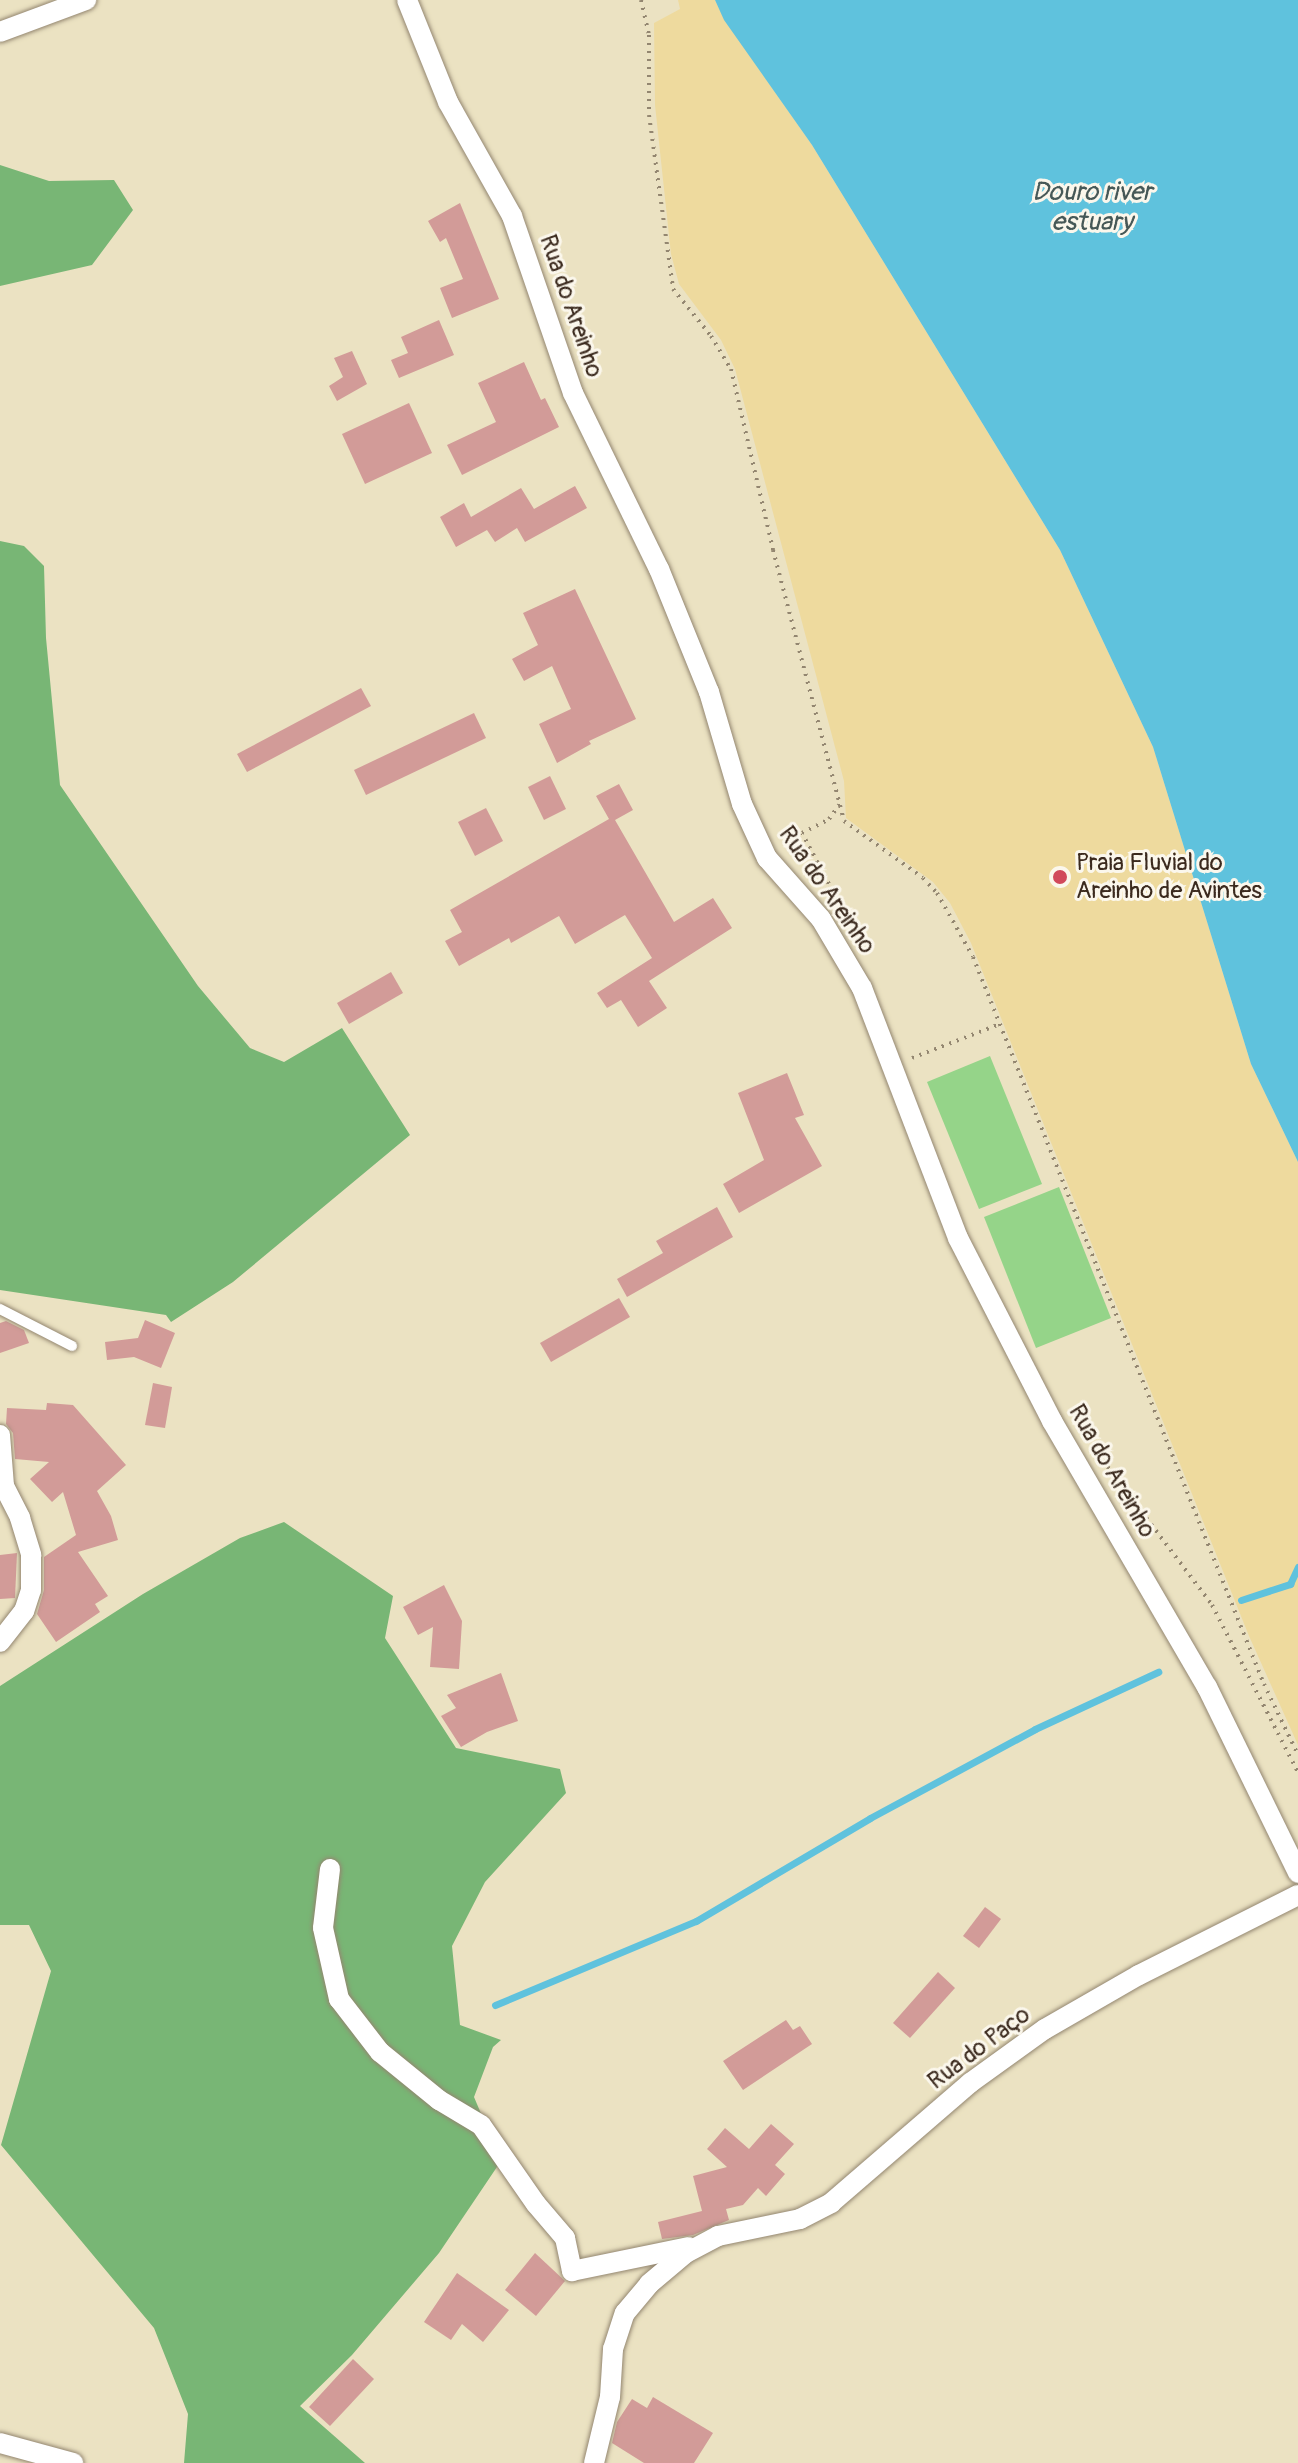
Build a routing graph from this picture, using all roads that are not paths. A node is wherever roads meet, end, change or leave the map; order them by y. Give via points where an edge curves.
1 (86, 0) edge
2 (407, 0) edge
3 (0, 32) edge
4 (0, 1309) edge
5 (72, 1346) dead end
6 (0, 1435) edge
7 (0, 1642) edge
8 (330, 1869) dead end
9 (1298, 1873) edge
10 (1298, 1895) edge
11 (701, 2245) junction
12 (0, 2443) edge
13 (73, 2463) edge
14 (594, 2463) edge

1 - 3 street
2 - 9 street, Rua do Areinho via 448,102 512,216 573,393 659,569 709,692 742,804 767,858 839,946 862,988 958,1238 1052,1421 1207,1687
4 - 5 lane
6 - 7 street via 4,1486 31,1555 31,1590 24,1611
8 - 11 street, Rua do Paço via 323,1928 339,1999 380,2052 439,2100 481,2125 565,2238 572,2271
10 - 11 street, Rua do Paço via 1045,2029 970,2083 831,2203 800,2219 755,2226
11 - 14 street, Rua do Paço via 649,2284 625,2313 613,2349 610,2397
12 - 13 street

